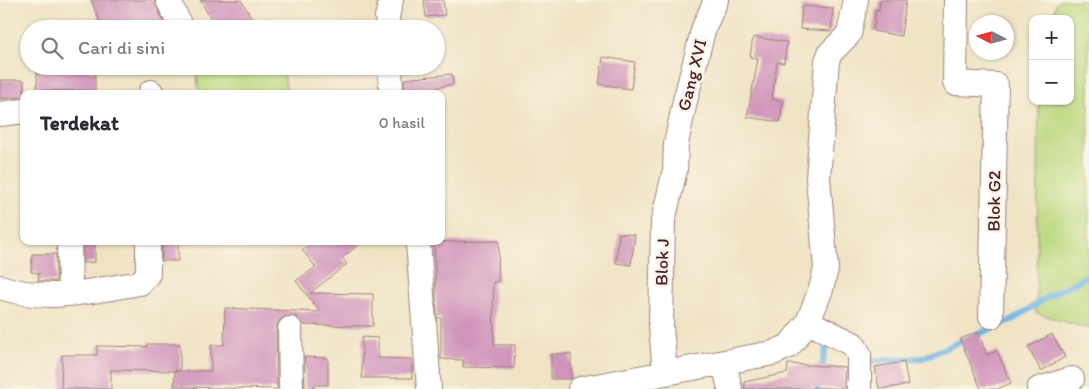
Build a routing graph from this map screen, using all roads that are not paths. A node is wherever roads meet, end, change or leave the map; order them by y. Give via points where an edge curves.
1 (168, 0) edge
2 (391, 0) edge
3 (716, 0) edge
4 (856, 0) edge
5 (956, 0) edge
6 (178, 20) edge
7 (387, 20) edge
8 (390, 75) edge
9 (391, 90) edge
10 (20, 112) edge
11 (0, 114) edge
12 (676, 152) joint
13 (69, 245) edge
14 (148, 245) edge
15 (418, 245) edge
16 (0, 287) edge
17 (70, 294) junction
18 (991, 316) dead end
19 (808, 322) junction
20 (290, 329) dead end
21 (724, 363) junction
22 (666, 373) junction
23 (1072, 379) dead end
24 (638, 384) edge
25 (290, 389) edge
26 (429, 389) edge
27 (580, 389) edge
28 (730, 389) edge
29 (859, 389) edge
30 (1039, 389) edge

1 - 6 street
2 - 7 street
3 - 12 street, Gang XVI via 700,42
4 - 19 street via 849,34 827,61 818,178 826,269
5 - 18 street, Blok G2 via 955,83 996,85
8 - 9 street
10 - 11 street
12 - 22 street, Blok J via 663,221 661,318
13 - 17 street
14 - 17 street via 148,274 140,283
15 - 26 street
16 - 17 street via 33,296
19 - 21 street via 789,346 773,353
19 - 29 street via 853,344 859,354
20 - 25 street
21 - 22 street
21 - 28 street
22 - 24 street
23 - 30 street
24 - 27 street

